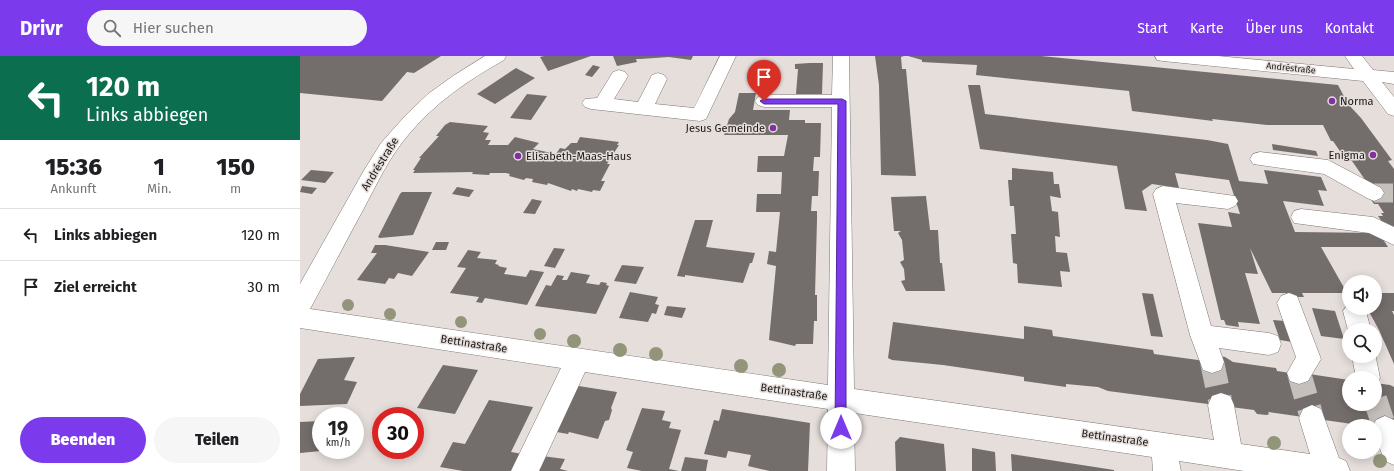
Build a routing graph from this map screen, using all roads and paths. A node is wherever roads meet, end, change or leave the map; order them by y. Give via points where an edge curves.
1 (498, 56) edge
2 (728, 56) edge
3 (841, 56) edge
4 (1164, 56) edge
5 (1353, 56) edge
6 (619, 76) dead end
7 (1368, 76) junction
8 (1394, 78) edge
9 (658, 79) dead end
10 (764, 101) dead end
11 (842, 101) junction
12 (643, 109) junction
13 (1394, 110) edge
14 (1260, 159) dead end
15 (1374, 193) tunnel mouth
16 (1228, 201) dead end
17 (1301, 217) dead end
18 (1394, 237) edge
19 (1289, 303) dead end
20 (300, 306) edge
21 (300, 318) edge
22 (1202, 335) junction
23 (1269, 344) dead end
24 (578, 360) junction
25 (1212, 362) tunnel mouth
26 (1299, 373) tunnel mouth
27 (841, 399) junction
28 (1221, 405) tunnel mouth
29 (1312, 418) tunnel mouth
30 (1164, 445) junction
31 (1230, 455) junction
32 (1332, 470) edge
33 (525, 471) edge
34 (840, 471) edge
35 (1167, 471) edge

1 - 20 street, Andréstraße via 441,93 398,135 370,178
2 - 12 street via 700,115
3 - 11 street
4 - 7 street, Andréstraße
5 - 7 street
6 - 12 street via 597,104
7 - 8 street, Andréstraße
7 - 13 street
9 - 12 street
10 - 11 street
11 - 27 street
14 - 15 street via 1328,167
16 - 22 street via 1163,194
17 - 18 street via 1373,225
19 - 26 street via 1309,359
21 - 24 street, Bettinastraße
22 - 23 street
22 - 25 street
24 - 27 street, Bettinastraße
24 - 33 street
27 - 30 street, Bettinastraße
27 - 34 street
28 - 31 street
29 - 32 street
30 - 31 street, Bettinastraße
30 - 35 street
31 - 32 street, Bettinastraße

